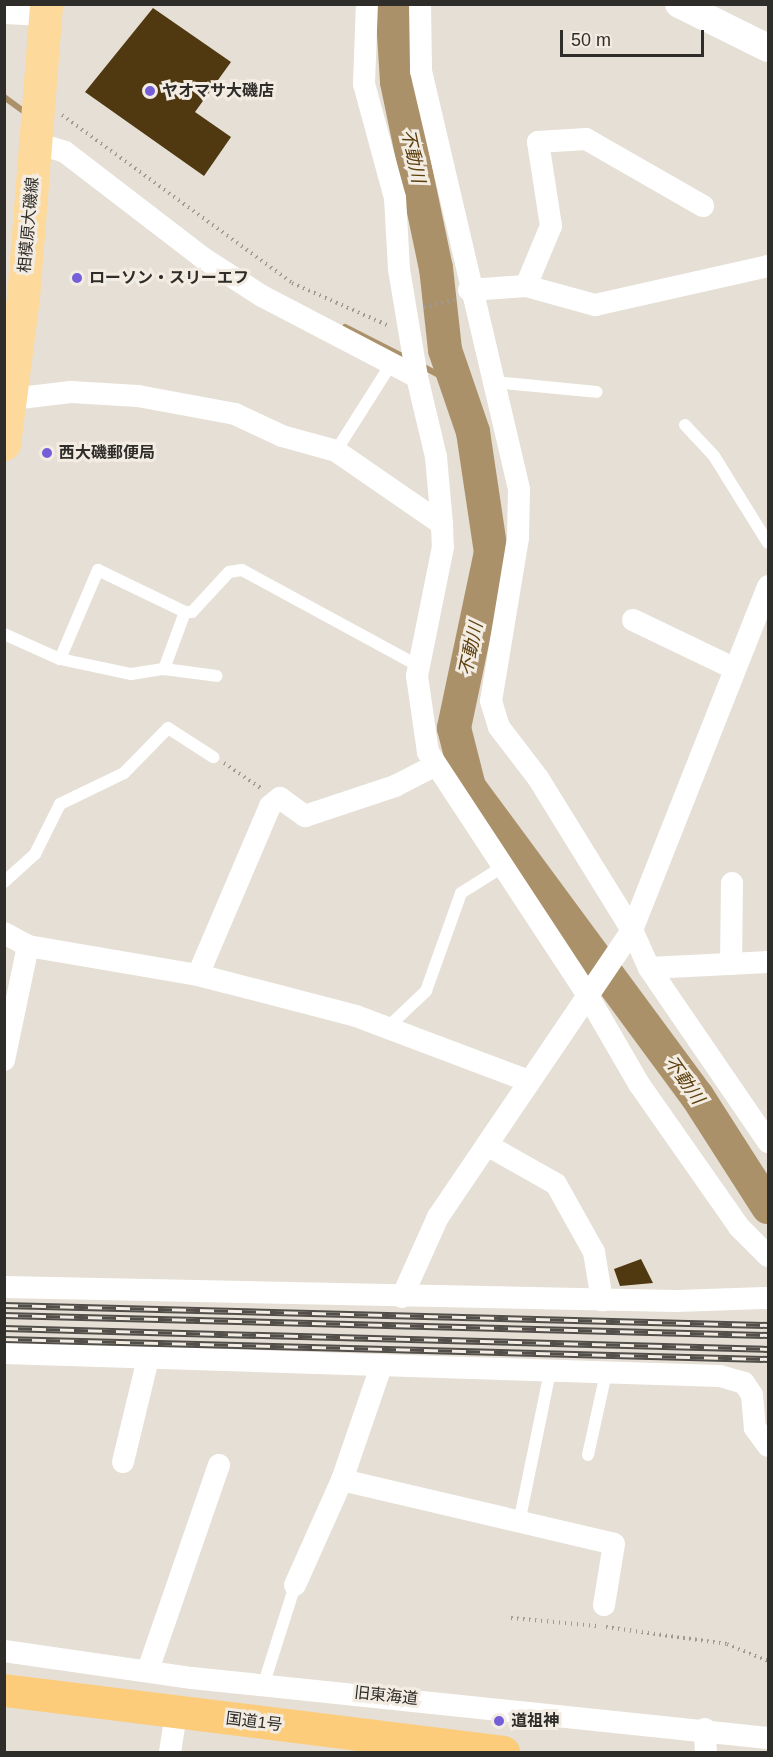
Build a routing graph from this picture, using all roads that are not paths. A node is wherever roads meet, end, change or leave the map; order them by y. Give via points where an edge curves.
1 (367, 4) edge
2 (420, 4) edge
3 (679, 4) edge
4 (46, 8) edge
5 (4, 10) edge
6 (768, 48) edge
7 (36, 143) junction
8 (704, 206) dead end
9 (768, 266) edge
10 (526, 286) junction
11 (465, 295) junction
12 (391, 364) junction
13 (417, 377) junction
14 (494, 382) junction
15 (597, 392) dead end
16 (8, 396) edge
17 (685, 425) dead end
18 (4, 444) edge
19 (336, 451) junction
20 (442, 524) junction
21 (768, 543) edge
22 (768, 586) edge
23 (185, 612) junction
24 (633, 620) dead end
25 (4, 634) edge
26 (60, 659) junction
27 (419, 666) junction
28 (733, 668) junction
29 (164, 669) junction
30 (217, 676) dead end
31 (213, 757) road end
32 (436, 765) junction
33 (504, 866) junction
34 (4, 882) edge
35 (732, 883) dead end
36 (632, 930) junction
37 (4, 933) edge
38 (28, 946) junction
39 (768, 962) edge
40 (731, 964) junction
41 (649, 968) junction
42 (198, 975) junction
43 (588, 996) junction
44 (387, 1028) junction
45 (4, 1060) edge
46 (526, 1080) junction
47 (761, 1123) edge
48 (768, 1142) edge
49 (488, 1145) junction
50 (768, 1256) edge
51 (4, 1287) edge
52 (402, 1297) junction
53 (768, 1298) edge
54 (602, 1300) junction
55 (4, 1353) edge
56 (148, 1359) junction
57 (381, 1367) junction
58 (550, 1372) junction
59 (606, 1373) junction
60 (768, 1446) edge
61 (588, 1455) dead end
62 (123, 1462) dead end
63 (219, 1465) dead end
64 (342, 1480) junction
65 (520, 1518) junction
66 (295, 1585) joint
67 (604, 1605) dead end
68 (4, 1651) edge
69 (148, 1670) junction
70 (192, 1678) junction
71 (264, 1683) junction
72 (4, 1690) edge
73 (181, 1714) junction
74 (705, 1729) junction
75 (768, 1738) edge
76 (368, 1744) edge
77 (170, 1752) edge
78 (503, 1752) edge
79 (706, 1752) edge

1 - 13 street via 364,84 393,187 399,269 414,338
2 - 11 street via 421,71
3 - 6 street
4 - 5 street
4 - 7 main road, 相模原大磯線
7 - 12 street via 65,152 203,258 261,296
7 - 16 main road, 相模原大磯線
8 - 10 street via 652,181 586,139 538,142 551,226
9 - 10 street via 595,305
10 - 11 street
11 - 14 street
12 - 13 street
12 - 19 lane
13 - 20 street via 436,457
14 - 15 lane
14 - 36 street via 519,489 518,538 491,701 499,727 538,778
16 - 18 main road, 相模原大磯線
16 - 19 street via 71,392 184,402
17 - 21 lane via 714,456
19 - 20 street
20 - 27 street
22 - 28 street
23 - 26 lane via 98,570
23 - 27 lane via 192,612 228,572 242,570 261,575
23 - 29 lane
24 - 28 street
25 - 26 lane
26 - 29 lane via 131,674
27 - 32 street via 421,722
28 - 36 street
29 - 30 lane
31 - 34 lane via 168,728 124,773 60,804 35,854
32 - 33 street
32 - 42 street via 395,786 305,816 280,798 269,800
33 - 43 street
33 - 44 lane via 461,893 426,991
35 - 40 street
36 - 41 street
36 - 43 street
37 - 38 street
38 - 42 street
38 - 45 street
39 - 40 street
40 - 41 street
41 - 47 street
42 - 44 street
43 - 46 street
43 - 50 street via 709,1186
44 - 46 street
46 - 49 street
47 - 48 street
49 - 52 street via 438,1217
49 - 54 street via 556,1184 594,1252
51 - 52 street
52 - 54 street
53 - 54 street
55 - 56 street
56 - 57 street
56 - 62 street
57 - 58 street
57 - 64 street
58 - 59 street
58 - 65 lane
59 - 60 street via 720,1376 744,1383 752,1395 755,1428
59 - 61 lane
63 - 69 street
64 - 65 street
64 - 66 street
65 - 67 street via 614,1544
66 - 71 lane
68 - 69 street, 旧東海道
69 - 70 street, 旧東海道
70 - 71 street, 旧東海道
70 - 73 street
71 - 74 street, 旧東海道
72 - 73 highway, 国道1号
73 - 76 highway, 国道1号
73 - 77 street
74 - 75 street, 旧東海道
74 - 79 street
76 - 78 highway, 国道1号

